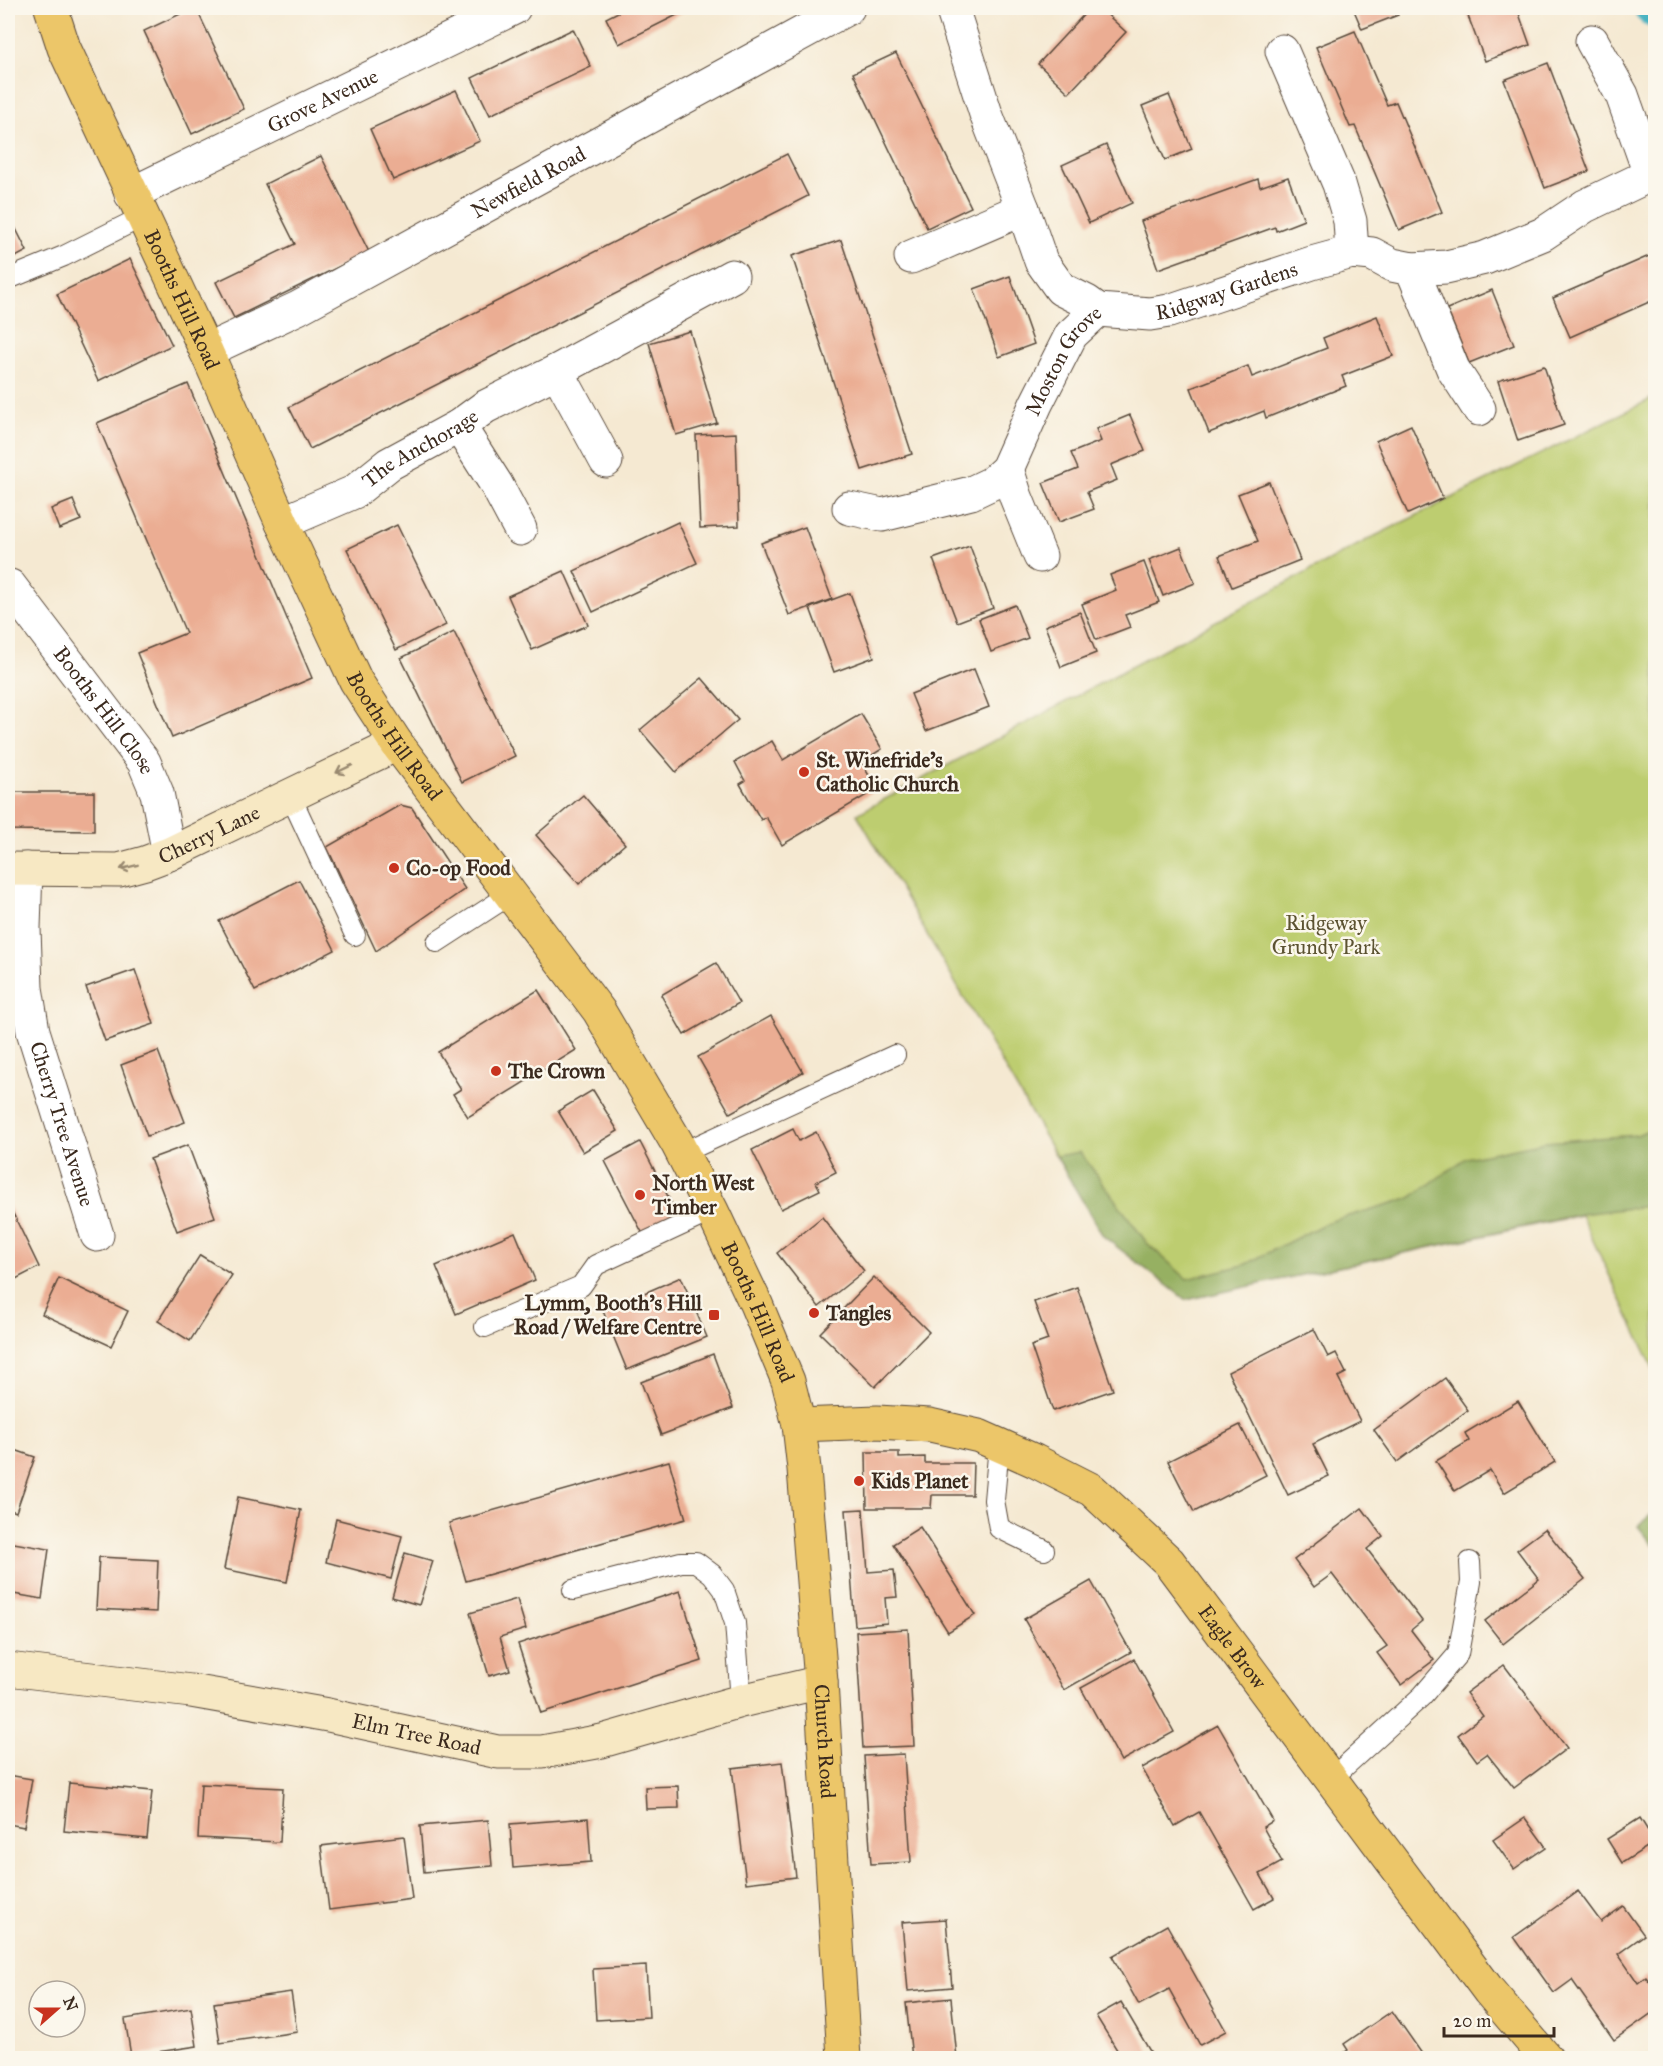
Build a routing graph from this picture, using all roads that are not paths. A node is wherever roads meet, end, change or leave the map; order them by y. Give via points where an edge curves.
1 (51, 8) edge
2 (513, 8) edge
3 (848, 8) edge
4 (952, 8) edge
5 (1592, 41) dead end
6 (1282, 51) dead end
7 (1653, 173) edge
8 (136, 206) junction
9 (1023, 209) junction
10 (1352, 252) junction
11 (911, 257) dead end
12 (1412, 269) junction
13 (732, 276) dead end
14 (8, 279) edge
15 (1098, 310) junction
16 (206, 351) junction
17 (557, 371) junction
18 (1479, 409) dead end
19 (459, 426) junction
20 (606, 461) dead end
21 (1008, 469) junction
22 (849, 508) dead end
23 (282, 523) junction
24 (520, 529) dead end
25 (1040, 556) dead end
26 (8, 588) edge
27 (397, 744) junction
28 (290, 795) junction
29 (169, 854) junction
30 (17, 869) edge
31 (511, 894) junction
32 (355, 935) dead end
33 (437, 942) dead end
34 (895, 1055) dead end
35 (682, 1153) junction
36 (712, 1211) junction
37 (97, 1235) dead end
38 (485, 1327) dead end
39 (799, 1425) junction
40 (999, 1445) junction
41 (1044, 1550) dead end
42 (1470, 1562) dead end
43 (573, 1590) dead end
44 (8, 1670) edge
45 (821, 1682) junction
46 (741, 1701) junction
47 (1331, 1779) junction
48 (844, 2058) edge
49 (1546, 2058) edge

1 - 8 main road, Booths Hill Road via 64,48
2 - 8 street, Grove Avenue
3 - 16 street, Newfield Road via 298,308
4 - 9 street, Moston Grove via 986,114
5 - 7 street, Ridgway Gardens via 1622,95
6 - 10 street via 1339,184 1350,221
7 - 12 street, Ridgway Gardens via 1585,206 1516,247 1446,267
8 - 14 lane via 64,256
8 - 16 main road, Booths Hill Road
9 - 11 street
9 - 15 street, Moston Grove via 1041,261 1061,290
10 - 12 street, Ridgway Gardens via 1372,254 1392,265
10 - 15 street, Ridgway Gardens via 1169,310 1150,314
12 - 18 street via 1453,369
13 - 17 street, The Anchorage
15 - 21 street, Moston Grove via 1071,335
16 - 23 main road, Booths Hill Road
17 - 19 street, The Anchorage via 485,407
17 - 20 street
19 - 23 street, The Anchorage via 389,464 354,492
19 - 24 street
21 - 22 street via 992,483 971,493 924,506 882,515
21 - 25 street
23 - 27 main road, Booths Hill Road via 356,681
26 - 29 street, Booths Hill Close via 144,762 157,794
27 -> 28 main road, Cherry Lane
27 - 31 main road, Booths Hill Road
28 - 29 main road, Cherry Lane
28 - 32 lane
29 -> 30 main road, Cherry Lane via 119,870
30 - 37 street, Cherry Tree Avenue via 33,1031
31 - 33 lane
31 - 35 main road, Booths Hill Road via 599,1011
34 - 35 lane
35 - 36 main road, Booths Hill Road
36 - 38 lane via 596,1265 581,1286
36 - 39 main road, Booths Hill Road via 788,1381
39 - 40 main road, Eagle Brow via 930,1425 979,1436
39 - 45 main road, Church Road
40 - 41 lane via 994,1500 999,1528
40 - 47 main road, Eagle Brow via 1092,1490 1169,1562
42 - 47 lane via 1471,1582 1458,1654 1422,1696
43 - 46 lane via 681,1562 696,1562 712,1574 723,1590 735,1623
44 - 46 main road, Elm Tree Road via 191,1691 328,1715 498,1752 542,1752 602,1741
45 - 46 main road, Elm Tree Road
45 - 48 main road, Church Road
47 - 49 main road, Eagle Brow via 1489,1991

